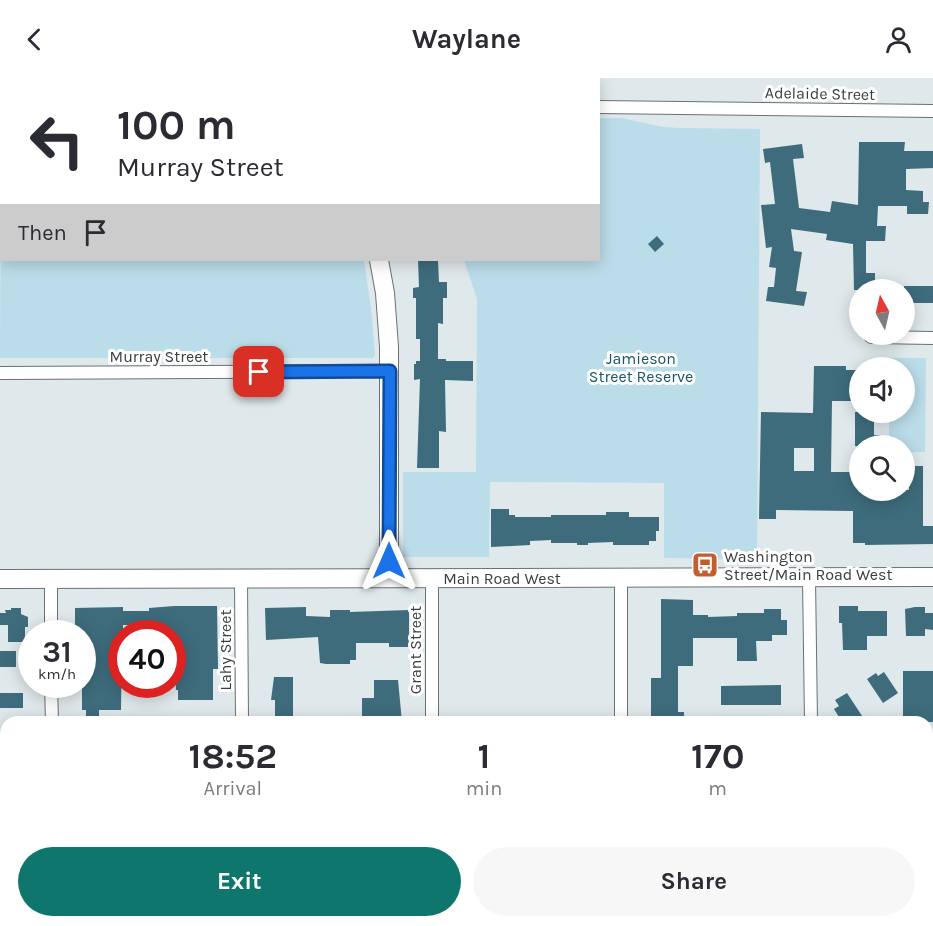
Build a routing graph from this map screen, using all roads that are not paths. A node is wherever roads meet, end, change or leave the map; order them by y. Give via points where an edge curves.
1 (600, 107) edge
2 (933, 111) edge
3 (379, 261) edge
4 (915, 338) edge
5 (933, 338) edge
6 (390, 371) junction
7 (0, 373) edge
8 (933, 577) edge
9 (389, 578) junction
10 (432, 578) junction
11 (621, 578) junction
12 (809, 578) junction
13 (0, 579) edge
14 (51, 579) junction
15 (241, 579) junction
16 (51, 620) edge
17 (51, 698) edge
18 (52, 716) edge
19 (242, 716) edge
20 (432, 716) edge
21 (621, 716) edge
22 (811, 716) edge

1 - 2 street, Adelaide Street
3 - 6 main road via 388,320
4 - 5 street
6 - 7 street, Murray Street
6 - 9 main road
8 - 12 main road, Main Road West
9 - 10 main road, Main Road West
9 - 15 main road, Main Road West
10 - 11 main road, Main Road West
10 - 20 street, Grant Street
11 - 12 main road, Main Road West
11 - 21 street
12 - 22 street
13 - 14 main road, Main Road West
14 - 15 main road, Main Road West
14 - 16 street
15 - 19 street, Lahy Street
17 - 18 street

